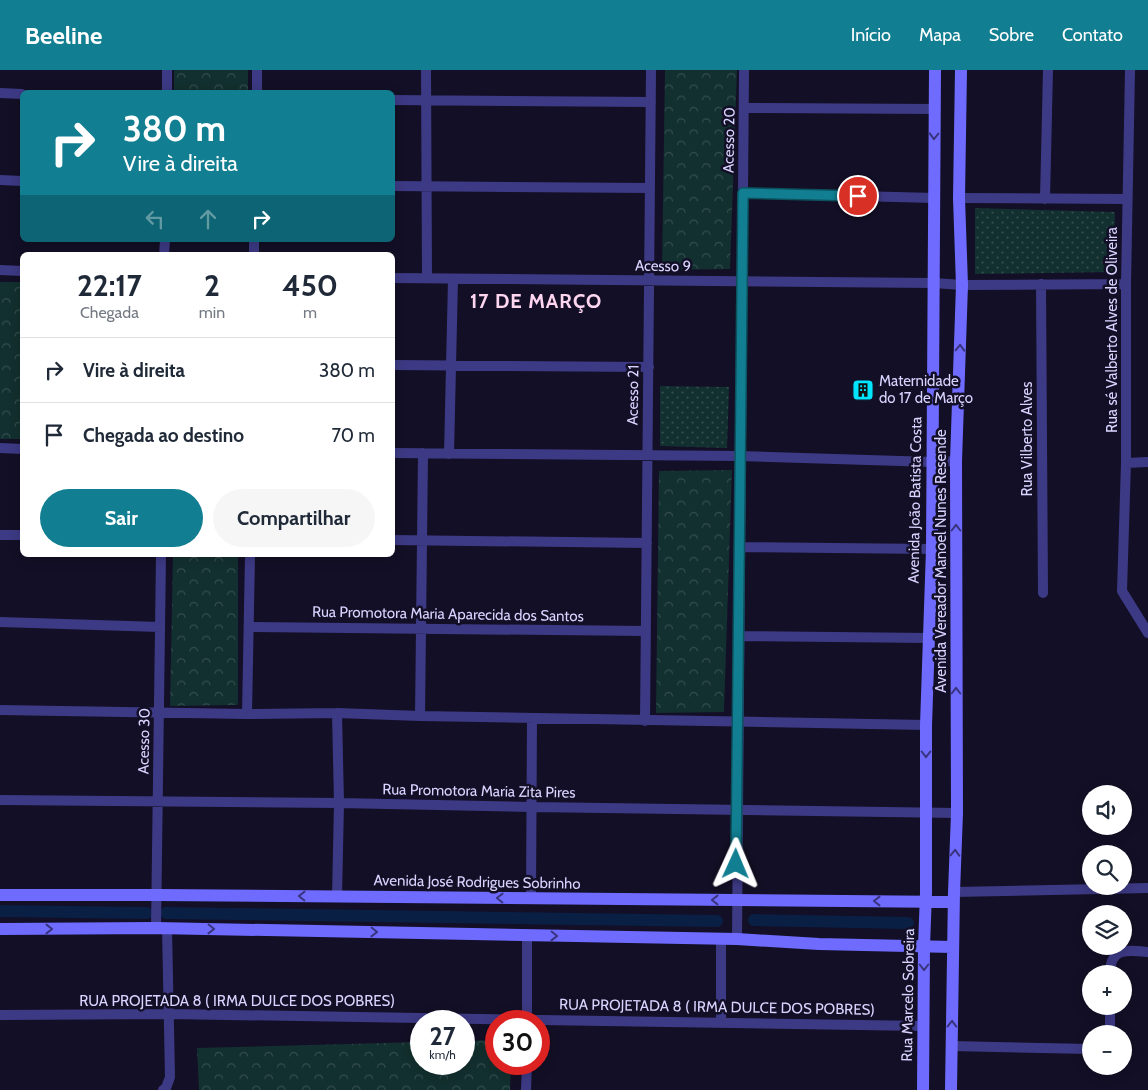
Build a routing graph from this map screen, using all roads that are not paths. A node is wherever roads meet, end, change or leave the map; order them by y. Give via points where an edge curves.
1 (167, 70) edge
2 (257, 70) edge
3 (426, 70) edge
4 (652, 70) edge
5 (744, 70) edge
6 (935, 70) edge
7 (960, 70) edge
8 (1048, 70) edge
9 (1130, 70) edge
10 (167, 90) edge
11 (256, 90) edge
12 (0, 94) edge
13 (20, 94) edge
14 (395, 100) edge
15 (426, 101) junction
16 (651, 102) junction
17 (744, 108) junction
18 (935, 109) junction
19 (0, 180) edge
20 (20, 180) edge
21 (395, 186) edge
22 (426, 186) junction
23 (650, 188) junction
24 (743, 193) junction
25 (934, 198) junction
26 (959, 198) junction
27 (1045, 199) junction
28 (1127, 199) junction
29 (0, 270) edge
30 (20, 271) edge
31 (395, 278) edge
32 (427, 278) junction
33 (453, 279) junction
34 (650, 281) junction
35 (742, 282) junction
36 (934, 283) junction
37 (1041, 284) junction
38 (1126, 284) junction
39 (962, 285) junction
40 (395, 365) edge
41 (451, 366) junction
42 (649, 367) junction
43 (0, 448) edge
44 (20, 449) edge
45 (395, 453) edge
46 (423, 453) junction
47 (449, 454) junction
48 (648, 456) junction
49 (740, 456) junction
50 (956, 461) junction
51 (932, 462) junction
52 (1148, 462) edge
53 (1126, 463) junction
54 (0, 535) edge
55 (20, 535) edge
56 (395, 540) edge
57 (422, 540) junction
58 (647, 542) junction
59 (740, 547) junction
60 (932, 549) junction
61 (161, 557) edge
62 (250, 557) edge
63 (1043, 593) dead end
64 (0, 622) edge
65 (160, 627) junction
66 (248, 627) junction
67 (421, 629) junction
68 (646, 631) junction
69 (1148, 634) edge
70 (739, 636) junction
71 (929, 638) junction
72 (0, 710) edge
73 (159, 712) junction
74 (337, 713) junction
75 (247, 714) junction
76 (420, 716) junction
77 (532, 718) junction
78 (645, 721) junction
79 (738, 722) junction
80 (926, 724) junction
81 (0, 800) edge
82 (158, 802) junction
83 (339, 803) junction
84 (532, 807) junction
85 (737, 810) junction
86 (926, 813) junction
87 (957, 813) junction
88 (1148, 888) edge
89 (0, 895) edge
90 (157, 895) junction
91 (337, 897) junction
92 (954, 897) junction
93 (532, 899) junction
94 (736, 900) junction
95 (926, 901) junction
96 (162, 928) junction
97 (0, 929) edge
98 (527, 935) junction
99 (721, 939) junction
100 (737, 940) junction
101 (924, 946) junction
102 (953, 947) junction
103 (1148, 952) edge
104 (1110, 965) edge
105 (528, 1010) edge
106 (169, 1014) junction
107 (0, 1015) edge
108 (485, 1019) edge
109 (550, 1020) edge
110 (722, 1022) junction
111 (924, 1026) junction
112 (951, 1046) junction
113 (1082, 1049) edge
114 (527, 1075) edge
115 (163, 1090) edge
116 (526, 1090) edge
117 (923, 1090) edge
118 (951, 1090) edge

1 - 10 street
2 - 11 street
3 - 15 street
4 - 16 street, Acesso 21
5 - 17 street, Acesso 20
6 - 18 street, Avenida João Batista Costa
7 - 26 street, Avenida Vereador Manoel Nunes Resende
8 - 27 street
9 - 28 street, Rua sé Valberto Alves de Oliveira
12 - 13 street
14 - 15 street
15 - 16 street
15 - 22 street
16 - 23 street, Acesso 21
17 - 18 street
17 - 24 street, Acesso 20
18 -> 25 street, Avenida João Batista Costa
19 - 20 street
21 - 22 street
22 - 23 street
22 - 32 street
23 - 34 street, Acesso 21
24 - 25 street
24 - 35 street, Acesso 20
25 - 36 street, Avenida João Batista Costa
26 - 27 street
26 - 39 street, Avenida Vereador Manoel Nunes Resende
27 - 28 street
28 - 38 street, Rua sé Valberto Alves de Oliveira
29 - 30 street
31 - 32 street, Acesso 9
32 - 33 street, Acesso 9
33 - 34 street, Acesso 9
33 - 41 street
34 - 35 street, Acesso 9
34 - 42 street, Acesso 21
35 - 36 street, Acesso 9
35 - 49 street, Acesso 20
36 - 39 street, Acesso 9
36 - 51 street, Avenida João Batista Costa
37 - 38 street, Acesso 9
37 - 39 street, Acesso 9
37 - 63 street, Rua Vilberto Alves
38 - 53 street, Rua sé Valberto Alves de Oliveira
50 -> 39 street, Avenida Vereador Manoel Nunes Resende
40 - 41 street
41 - 42 street
41 - 47 street
42 - 48 street, Acesso 21
43 - 44 street
45 - 46 street
46 - 47 street
46 - 57 street
47 - 48 street
48 - 49 street
48 - 58 street, Acesso 21
49 - 51 street
49 - 59 street, Acesso 20
50 - 51 street
87 -> 50 street, Avenida Vereador Manoel Nunes Resende
51 - 60 street, Avenida João Batista Costa
52 - 53 street
53 - 69 street, Rua sé Valberto Alves de Oliveira via 1122,591
54 - 55 street
56 - 57 street
57 - 58 street
57 - 67 street
58 - 68 street, Acesso 21
59 - 60 street
59 - 70 street, Acesso 20
60 - 71 street, Avenida João Batista Costa
61 - 65 street, Acesso 30
62 - 66 street
64 - 65 street
65 - 73 street, Acesso 30
66 - 67 street, Rua Promotora Maria Aparecida dos Santos
66 - 75 street
67 - 68 street, Rua Promotora Maria Aparecida dos Santos
67 - 76 street
68 - 78 street, Acesso 21
70 - 71 street
70 - 79 street, Acesso 20
71 - 80 street, Avenida João Batista Costa
72 - 73 street
73 - 75 street
73 - 82 street, Acesso 30
74 - 75 street
74 - 76 street
74 - 83 street
76 - 77 street
77 - 78 street
77 - 84 street
78 - 79 street
79 - 80 street
79 - 85 street, Acesso 20
80 -> 86 street, Avenida João Batista Costa
81 - 82 street, Rua Promotora Maria Zita Pires
82 - 83 street, Rua Promotora Maria Zita Pires
82 - 90 street, Acesso 30
83 - 84 street, Rua Promotora Maria Zita Pires
83 - 91 street
84 - 85 street, Rua Promotora Maria Zita Pires
84 - 93 street
85 - 86 street, Rua Promotora Maria Zita Pires
85 - 94 street, Acesso 20
86 - 87 street, Rua Promotora Maria Zita Pires
86 - 95 street, Avenida João Batista Costa
92 -> 87 street, Avenida Vereador Manoel Nunes Resende
88 - 92 street
89 - 90 street, Avenida José Rodrigues Sobrinho
91 -> 90 street, Avenida José Rodrigues Sobrinho
90 - 96 street, Acesso 30
93 -> 91 street, Avenida José Rodrigues Sobrinho
92 - 95 street, Avenida José Rodrigues Sobrinho
92 - 102 street
94 -> 93 street, Avenida José Rodrigues Sobrinho
95 -> 94 street, Avenida José Rodrigues Sobrinho
94 - 100 street, Acesso 20
95 - 101 street, Rua Marcelo Sobreira
97 -> 96 street
96 -> 98 street
96 - 106 street, Acesso 30
98 -> 99 street
98 - 105 street
99 - 100 street
99 - 110 street
100 - 101 street
101 - 102 street
101 -> 111 street, Rua Marcelo Sobreira
112 -> 102 street
103 - 104 street via 1124,950
106 - 107 street, RUA PROJETADA 8 ( IRMA DULCE DOS POBRES)
106 - 108 street, RUA PROJETADA 8 ( IRMA DULCE DOS POBRES)
106 - 115 street, Acesso 30 via 170,1077
109 - 110 street, RUA PROJETADA 8 ( IRMA DULCE DOS POBRES)
110 - 111 street, RUA PROJETADA 8 ( IRMA DULCE DOS POBRES)
111 - 117 street, Rua Marcelo Sobreira
112 - 113 street
112 - 118 street
114 - 116 street

